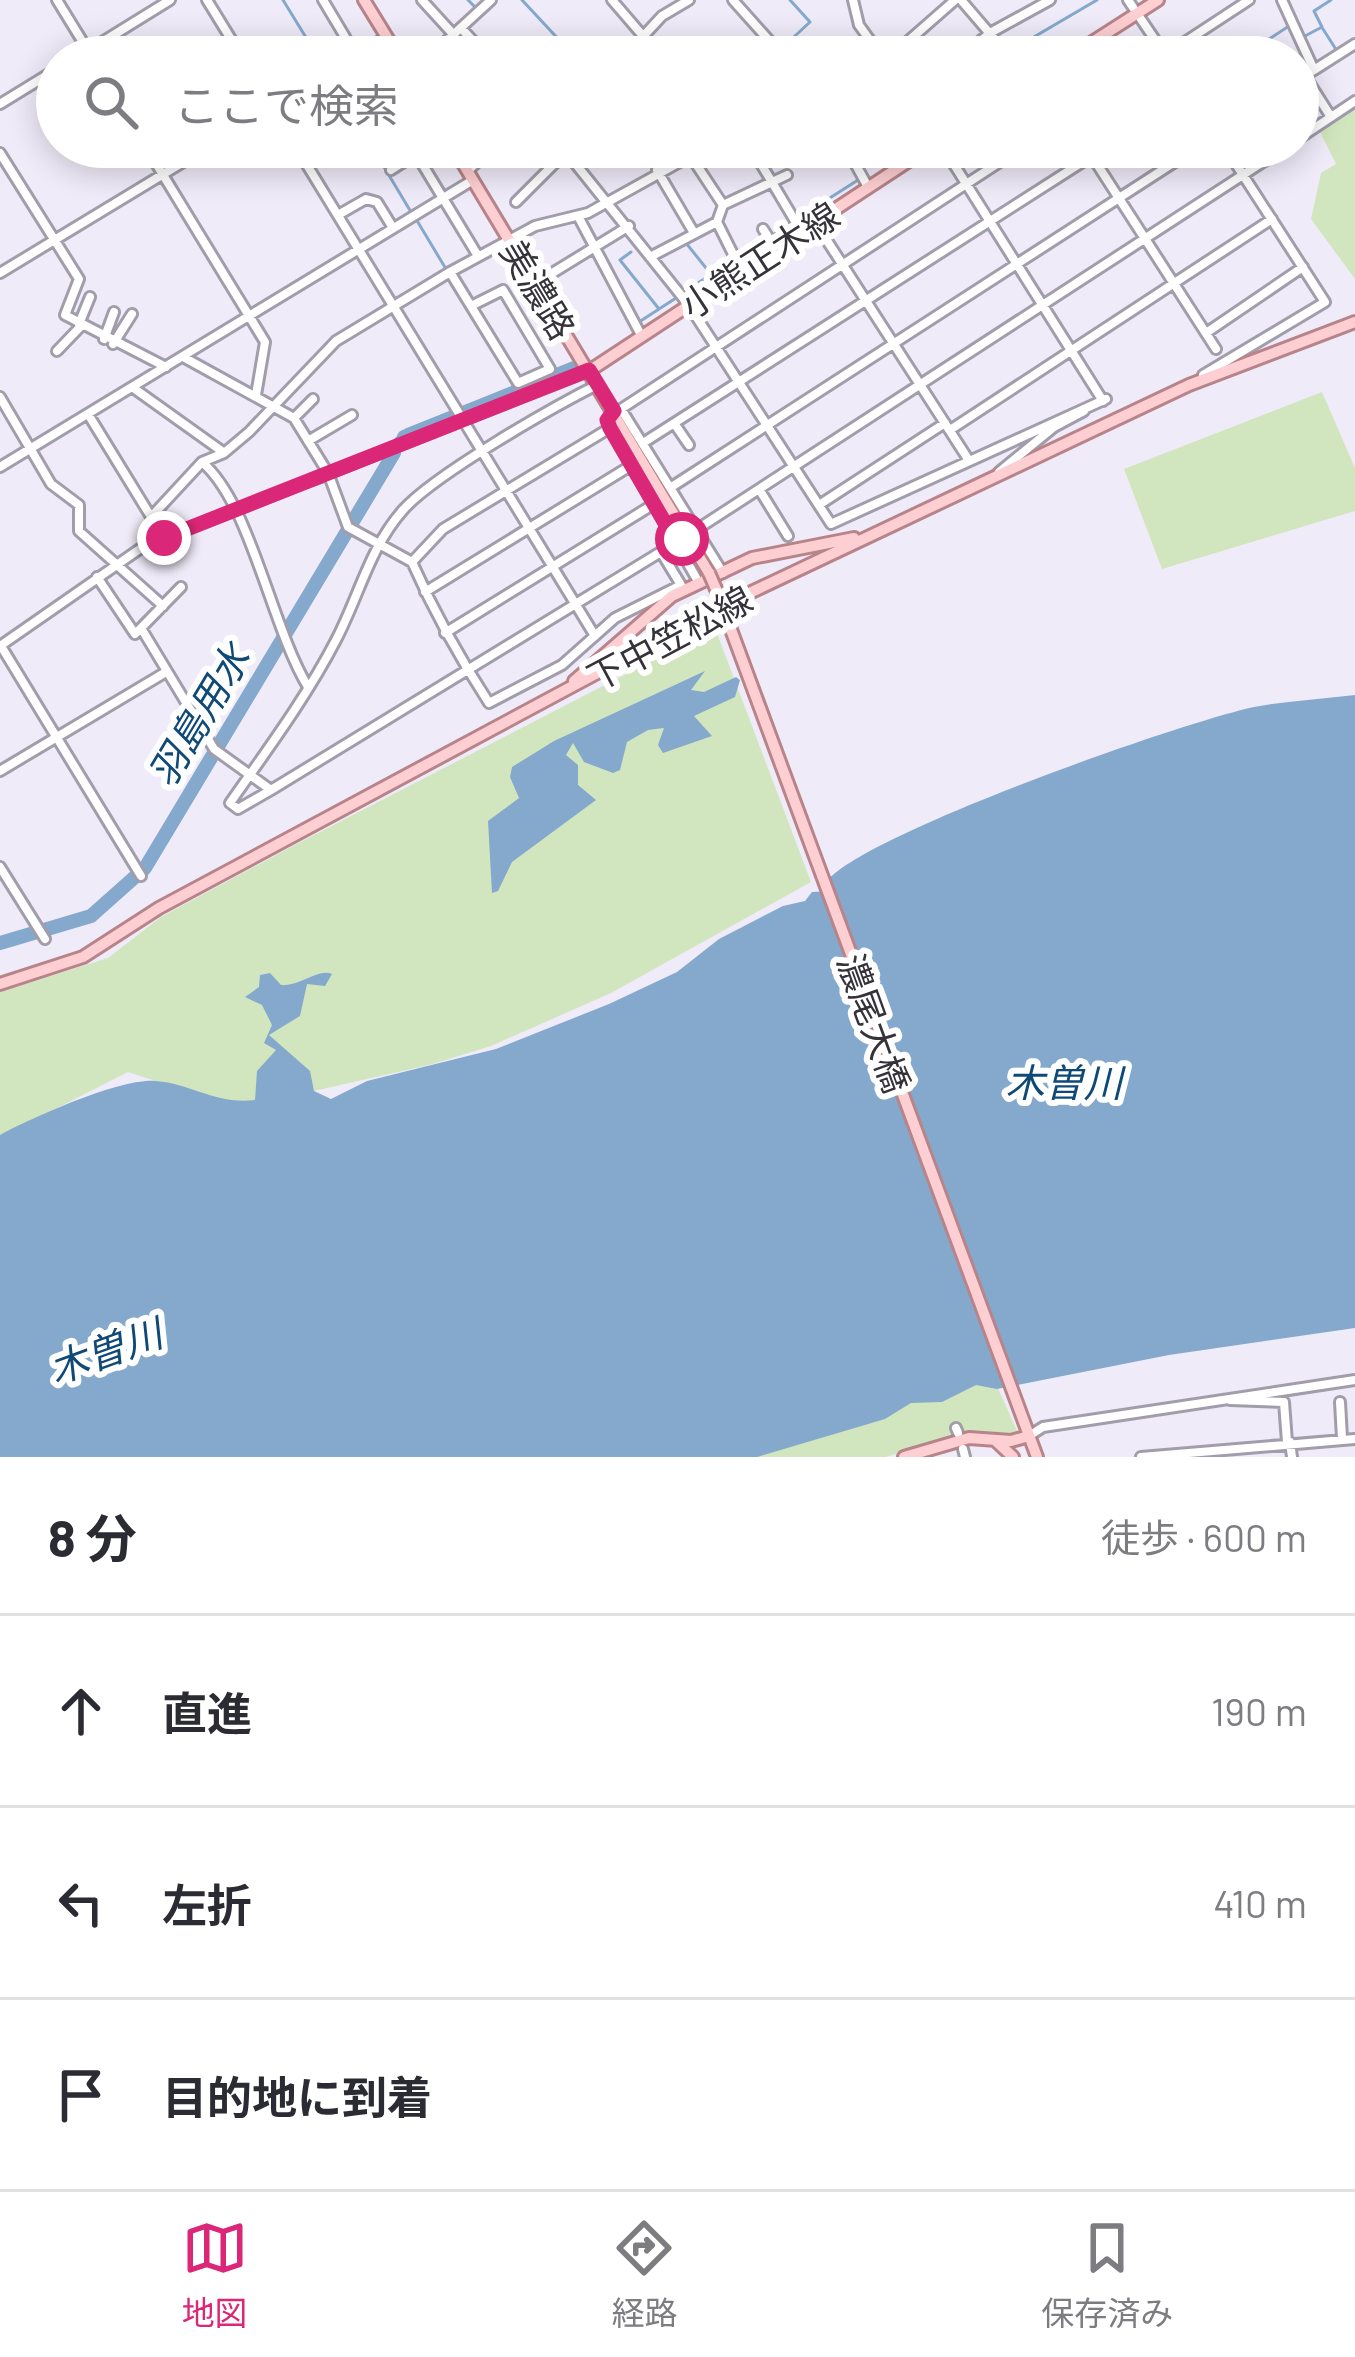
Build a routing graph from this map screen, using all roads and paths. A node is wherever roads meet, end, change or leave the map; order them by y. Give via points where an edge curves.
1 (57, 0) edge
2 (170, 0) edge
3 (207, 0) edge
4 (323, 0) edge
5 (364, 0) edge
6 (422, 0) edge
7 (491, 0) edge
8 (612, 0) edge
9 (689, 0) edge
10 (733, 0) edge
11 (853, 0) edge
12 (958, 0) edge
13 (1050, 0) edge
14 (1128, 0) edge
15 (1158, 0) edge
16 (1282, 0) edge
17 (1247, 1) edge
18 (1137, 13) junction
19 (457, 31) junction
20 (990, 33) junction
21 (79, 36) edge
22 (117, 36) edge
23 (229, 36) edge
24 (344, 36) edge
25 (385, 36) edge
26 (452, 36) edge
27 (463, 36) edge
28 (636, 36) edge
29 (644, 36) edge
30 (765, 36) edge
31 (868, 36) edge
32 (913, 36) edge
33 (986, 36) edge
34 (992, 36) edge
35 (1101, 36) edge
36 (1152, 36) edge
37 (1195, 36) edge
38 (1294, 36) edge
39 (1355, 44) edge
40 (1319, 67) edge
41 (36, 83) edge
42 (1319, 97) edge
43 (1355, 101) edge
44 (0, 104) edge
45 (1331, 117) junction
46 (1319, 125) edge
47 (0, 153) edge
48 (159, 168) edge
49 (174, 168) edge
50 (309, 168) edge
51 (393, 168) edge
52 (424, 168) edge
53 (466, 168) edge
54 (476, 168) edge
55 (547, 168) edge
56 (580, 168) edge
57 (661, 168) edge
58 (699, 168) edge
59 (764, 168) edge
60 (858, 168) edge
61 (899, 168) edge
62 (957, 168) edge
63 (990, 168) edge
64 (1066, 168) edge
65 (1099, 168) edge
66 (1166, 168) edge
67 (1238, 168) edge
68 (1254, 168) edge
69 (391, 170) dead end
70 (657, 170) junction
71 (163, 175) junction
72 (470, 175) junction
73 (787, 175) dead end
74 (1243, 175) junction
75 (772, 182) junction
76 (967, 183) junction
77 (869, 188) junction
78 (443, 198) junction
79 (1119, 199) junction
80 (608, 201) junction
81 (516, 202) dead end
82 (723, 206) junction
83 (338, 215) junction
84 (578, 216) junction
85 (1272, 219) junction
86 (991, 221) junction
87 (717, 222) junction
88 (815, 222) junction
89 (629, 226) junction
90 (393, 228) junction
91 (763, 229) dead end
92 (801, 231) junction
93 (694, 233) junction
94 (1144, 239) junction
95 (53, 241) junction
96 (510, 241) junction
97 (596, 247) junction
98 (775, 248) junction
99 (358, 249) junction
100 (478, 256) junction
101 (650, 257) junction
102 (1018, 262) junction
103 (842, 265) junction
104 (1303, 267) junction
105 (741, 270) junction
106 (450, 272) junction
107 (0, 273) edge
108 (536, 283) junction
109 (1174, 284) junction
110 (90, 298) dead end
111 (867, 302) junction
112 (688, 304) junction
113 (1046, 304) junction
114 (392, 306) junction
115 (471, 306) junction
116 (114, 312) dead end
117 (132, 314) dead end
118 (249, 317) junction
119 (1355, 322) edge
120 (81, 324) junction
121 (1206, 333) junction
122 (641, 334) junction
123 (109, 341) junction
124 (894, 344) junction
125 (716, 346) junction
126 (1074, 349) junction
127 (1216, 349) dead end
128 (56, 351) dead end
129 (184, 357) junction
130 (166, 367) junction
131 (589, 370) junction
132 (551, 371) junction
133 (558, 383) junction
134 (741, 384) junction
135 (598, 385) junction
136 (1190, 385) junction
137 (921, 386) junction
138 (132, 388) junction
139 (256, 394) junction
140 (0, 397) edge
141 (314, 399) dead end
142 (1106, 399) junction
143 (274, 407) junction
144 (617, 410) junction
145 (88, 414) junction
146 (352, 415) dead end
147 (460, 416) junction
148 (294, 418) junction
149 (768, 425) junction
150 (676, 426) junction
151 (947, 426) junction
152 (610, 428) junction
153 (308, 441) junction
154 (643, 443) junction
155 (689, 446) dead end
156 (31, 448) junction
157 (224, 453) junction
158 (483, 454) junction
159 (968, 459) junction
160 (202, 462) junction
161 (632, 465) junction
162 (795, 466) junction
163 (0, 467) edge
164 (328, 473) junction
165 (989, 481) junction
166 (673, 486) junction
167 (759, 489) junction
168 (506, 490) junction
169 (654, 504) junction
170 (820, 505) junction
171 (234, 511) junction
172 (151, 517) junction
173 (527, 528) junction
174 (699, 528) junction
175 (887, 528) junction
176 (788, 536) dead end
177 (164, 538) junction
178 (679, 541) junction
179 (376, 545) junction
180 (661, 552) junction
181 (412, 562) junction
182 (116, 564) junction
183 (551, 567) junction
184 (716, 573) junction
185 (97, 577) junction
186 (699, 583) junction
187 (181, 587) dead end
188 (425, 592) junction
189 (574, 605) junction
190 (163, 606) junction
191 (722, 606) junction
192 (727, 620) joint
193 (141, 628) junction
194 (445, 633) junction
195 (595, 636) junction
196 (0, 646) edge
197 (468, 670) junction
198 (166, 672) junction
199 (309, 688) junction
200 (558, 696) junction
201 (57, 736) junction
202 (0, 772) edge
203 (249, 775) junction
204 (271, 790) junction
205 (0, 867) edge
206 (138, 871) dead end
207 (45, 939) dead end
208 (0, 984) edge
209 (1355, 1380) edge
210 (1229, 1399) junction
211 (1340, 1402) dead end
212 (1027, 1431) junction
213 (1342, 1438) junction
214 (1355, 1439) edge
215 (996, 1441) junction
216 (1288, 1442) junction
217 (1148, 1456) edge
218 (904, 1457) edge
219 (1012, 1457) edge
220 (1037, 1457) edge
221 (1292, 1457) edge

1 - 21 street
2 - 22 street
3 - 23 street
4 - 24 street
5 - 25 main road
6 - 19 street
7 - 19 street
8 - 28 street
9 - 29 street
10 - 30 street
11 - 31 street
12 - 20 street
12 - 32 street
13 - 20 street
14 - 18 street
15 - 18 main road
16 - 38 street
17 - 37 street
18 - 35 main road
18 - 36 street
19 - 26 street
19 - 27 street
20 - 33 street
20 - 34 street
39 - 40 street
41 - 44 street
42 - 45 street
43 - 45 street
45 - 46 street
47 - 95 street
48 - 71 street
49 - 71 street
50 - 83 street
51 - 69 street
52 - 78 street
53 - 72 main road, 美濃路
54 - 72 street
55 - 81 street
56 - 80 street
57 - 70 street
58 - 82 street
59 - 75 street
60 - 77 street
61 - 77 main road, 小熊正木線
62 - 76 street
63 - 76 street
64 - 86 street
65 - 79 street
66 - 79 street
67 - 74 street
68 - 74 street
70 - 80 street
70 - 93 street
71 - 95 street
71 - 118 street
72 - 78 street
72 - 96 main road, 美濃路
73 - 75 street
74 - 85 street
74 - 94 street
75 - 82 street
75 - 92 street
76 - 86 street
76 - 103 street
77 - 88 main road, 小熊正木線
78 - 90 street
78 - 100 street
79 - 94 street
79 - 102 street
80 - 84 street
80 - 89 street
82 - 87 street
83 - 90 street via 377,202
83 - 99 street
84 - 96 street
84 - 97 street
85 - 104 street
85 - 109 street
86 - 102 street
86 - 111 street
87 - 93 street
87 - 105 street
88 - 92 main road, 小熊正木線
88 - 103 street
89 - 97 street
89 - 101 street
90 - 99 street
91 - 98 street
92 - 98 main road, 小熊正木線
93 - 101 street
94 - 109 street
94 - 113 street
95 - 107 street
95 - 120 street via 79,279 65,315
96 - 100 street
96 - 108 main road, 美濃路
97 - 108 street
97 - 122 street
98 - 105 main road, 小熊正木線
99 - 114 street
99 - 118 street
100 - 106 street
101 - 112 street
102 - 113 street
102 - 124 street
103 - 111 street
103 - 125 street
104 - 121 street
104 - 136 street via 1325,302 1320,308
105 - 112 main road, 小熊正木線
106 - 114 street
106 - 115 street
108 - 131 main road, 美濃路
109 - 121 street
109 - 126 street
110 - 120 street
111 - 124 street
111 - 134 street
112 - 122 main road, 小熊正木線
112 - 125 street
113 - 126 street
113 - 137 street
114 - 143 street via 336,340
114 - 147 street
115 - 132 street via 518,383
115 - 132 street via 503,290
116 - 123 street
117 - 123 street
118 - 129 street
118 - 139 street via 265,342
119 - 136 main road, 下中笠松線
120 - 123 street
120 - 128 street
121 - 127 street
122 - 131 main road, 小熊正木線
123 - 130 street
124 - 137 street
124 - 149 street
125 - 134 street
125 - 144 street
126 - 142 street
126 - 151 street
129 - 130 street
129 - 139 street
130 - 138 street
131 - 133 street
131 - 135 main road, 美濃路
132 - 133 street
133 - 147 street
134 - 149 street
134 - 150 street
135 - 144 main road, 美濃路
135 - 158 street
136 - 165 main road, 下中笠松線
137 - 151 street
137 - 162 street
138 - 145 street
138 - 157 street
139 - 143 street
140 - 156 street
141 - 148 street
142 - 159 street
142 - 165 street via 1054,427
143 - 148 street
143 - 157 street
144 - 152 street
144 - 154 street
144 - 184 main road, 美濃路
145 - 156 street
145 - 172 street
146 - 153 street
147 - 158 street
147 - 164 street
148 - 153 street
149 - 162 street
149 - 166 street
150 - 154 street
150 - 155 street
151 - 159 street
151 - 170 street
152 - 161 street
152 - 168 street
153 - 164 street
154 - 166 street
156 - 163 street
156 - 182 street via 51,484 79,505 79,532
157 - 160 street
158 - 168 street
158 - 179 street via 418,496
159 - 170 street via 831,524
160 - 171 street
160 - 172 street
161 - 169 street
161 - 173 street
162 - 167 street
162 - 170 street
164 - 171 street
164 - 179 street via 352,530
165 - 175 main road, 下中笠松線
166 - 174 street
167 - 174 street
167 - 176 street
168 - 173 street
168 - 181 street via 443,529
169 - 178 street
169 - 183 street
171 - 177 street
171 - 199 street
172 - 177 street
173 - 183 street
173 - 188 street
174 - 184 street
175 - 184 main road via 772,552
175 - 191 main road, 下中笠松線
177 - 182 street
178 - 180 street
178 - 186 street
179 - 181 street
179 - 199 street
180 - 189 street
180 - 195 street via 681,585
181 - 188 street
182 - 185 street
182 - 190 street
183 - 189 street
183 - 194 street
184 - 186 main road
184 - 191 main road, 美濃路, bridge
185 - 193 street via 135,634
185 - 196 street
186 - 200 main road via 638,623
187 - 190 street
188 - 194 street
189 - 195 street
189 - 197 street
190 - 193 street
191 - 192 main road, 美濃路
191 - 200 main road, 下中笠松線
192 - 212 main road, 濃尾大橋
193 - 198 street
194 - 197 street
195 - 197 street via 562,665 489,703
196 - 201 street
197 - 204 street
198 - 201 street
198 - 203 street via 218,751
199 - 203 street
200 - 208 main road, 下中笠松線 via 159,908 110,944
201 - 202 street
201 - 206 street
203 - 204 street
203 - 204 street via 230,802 238,809
205 - 207 street
209 - 210 street
210 - 212 street
210 - 216 street via 1284,1402
211 - 213 street
212 - 215 main road
212 - 220 main road, 濃尾大橋
213 - 214 street
213 - 216 street
215 - 218 main road via 962,1439
215 - 219 main road
216 - 217 street
216 - 221 street

